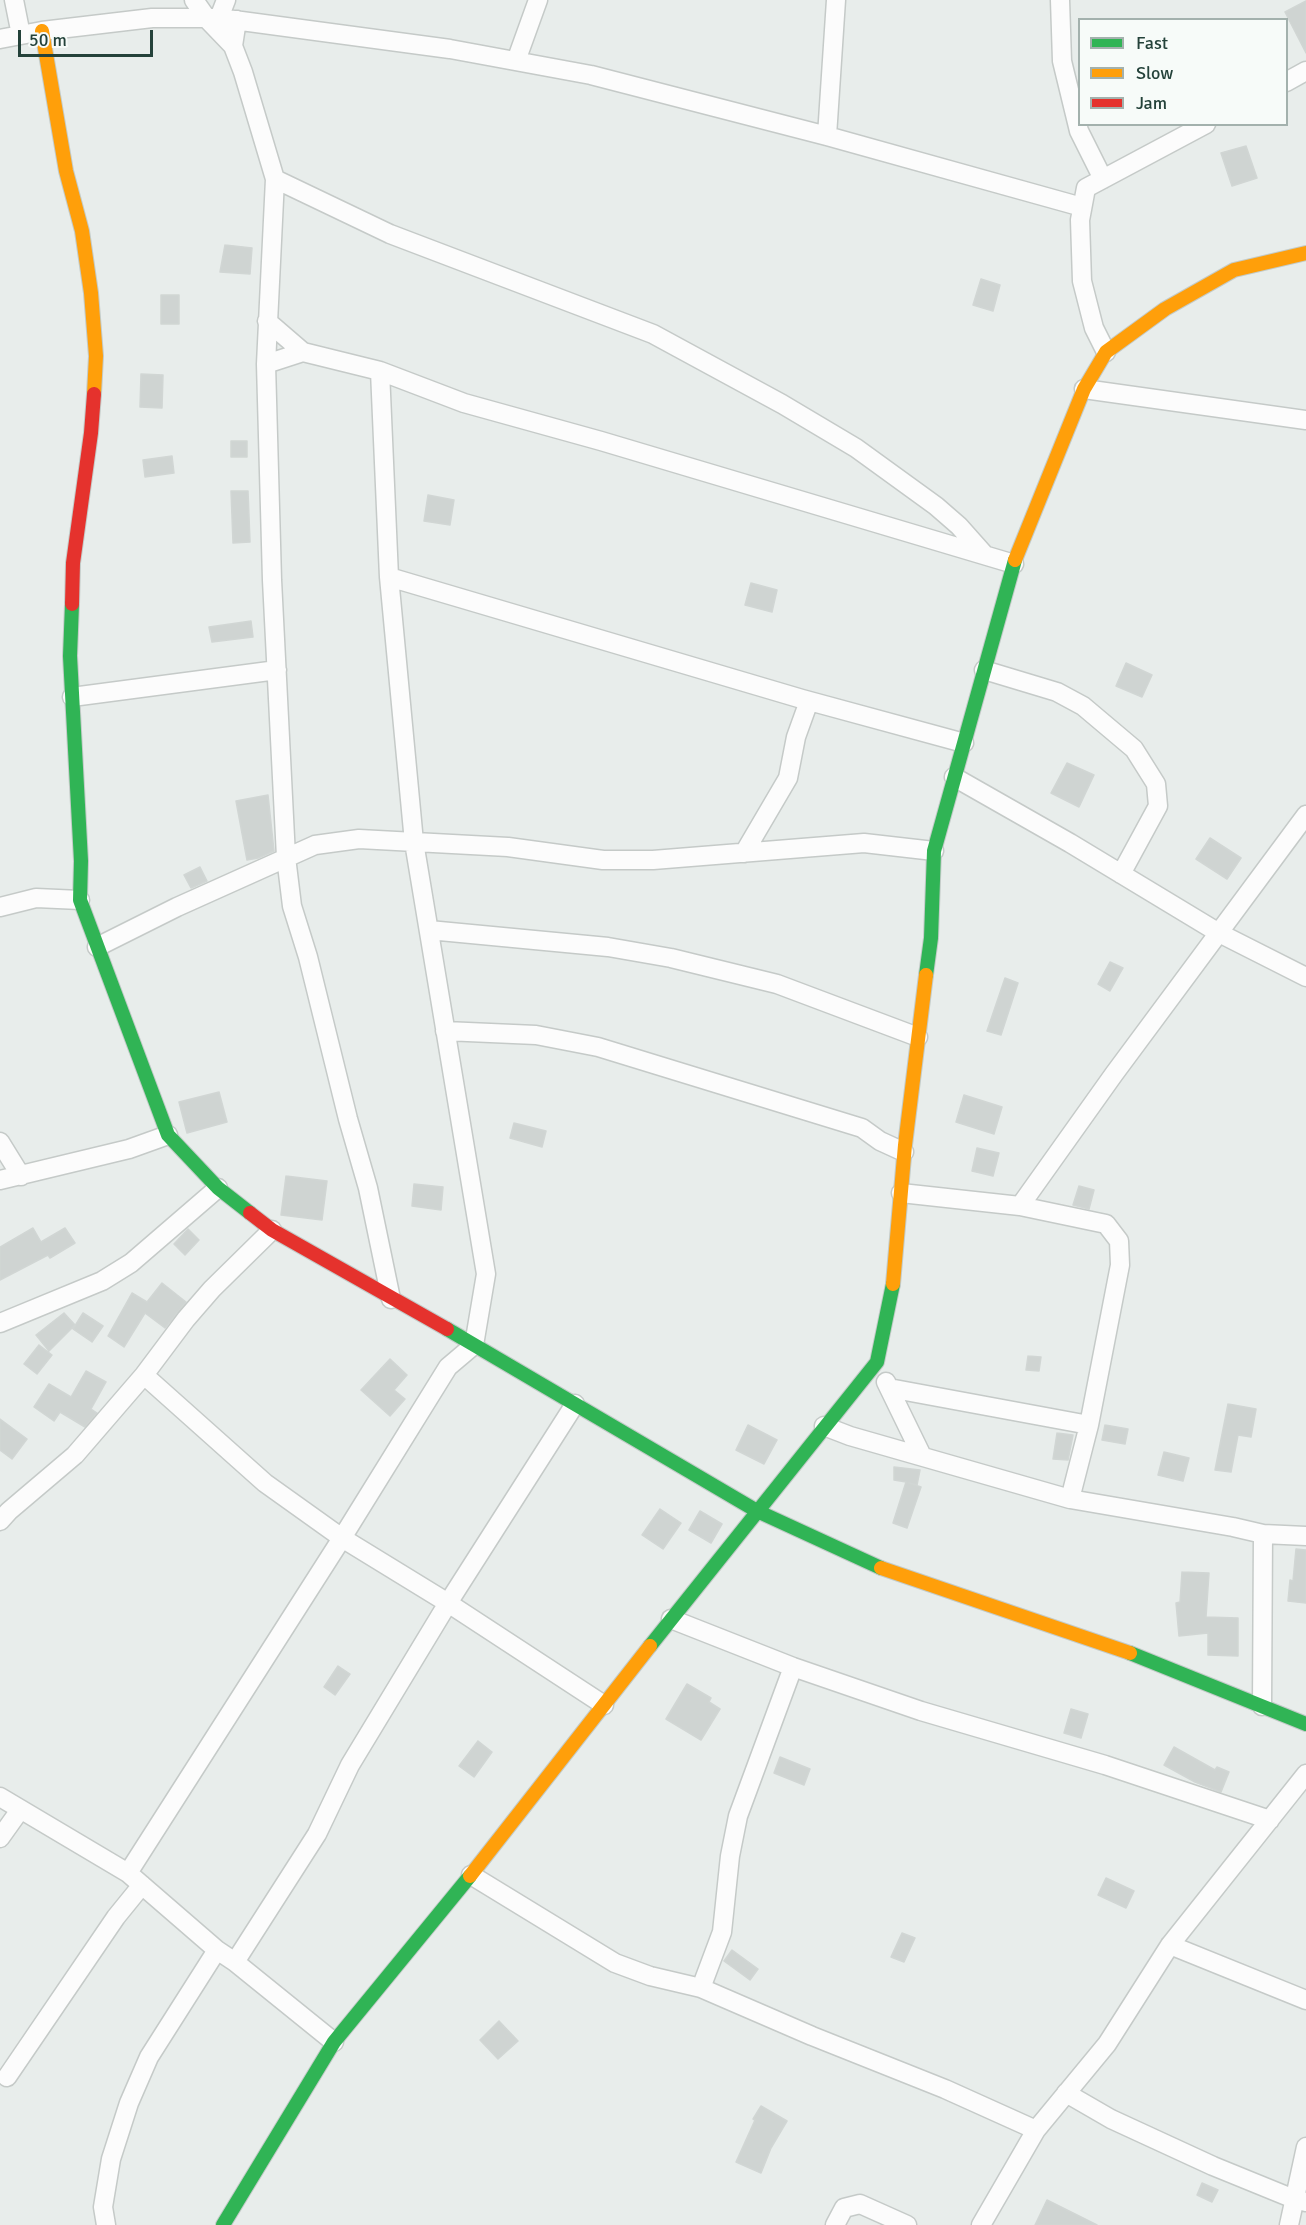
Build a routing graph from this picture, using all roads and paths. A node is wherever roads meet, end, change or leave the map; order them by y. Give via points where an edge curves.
1 (14, 0) edge
2 (194, 0) edge
3 (226, 0) edge
4 (538, 0) edge
5 (836, 0) edge
6 (1060, 0) edge
7 (221, 19) junction
8 (42, 31) junction
9 (21, 35) junction
10 (0, 39) edge
11 (233, 46) junction
12 (516, 61) junction
13 (1306, 71) edge
14 (1288, 81) edge
15 (1202, 126) edge
16 (827, 136) junction
17 (275, 179) junction
18 (1103, 179) junction
19 (1083, 207) junction
20 (1306, 253) edge
21 (267, 321) junction
22 (303, 352) junction
23 (1106, 352) junction
24 (266, 364) junction
25 (380, 371) junction
26 (1084, 389) junction
27 (1306, 420) edge
28 (983, 553) junction
29 (1014, 564) junction
30 (389, 577) junction
31 (277, 670) junction
32 (984, 670) junction
33 (72, 697) junction
34 (809, 701) junction
35 (964, 742) junction
36 (954, 777) junction
37 (1306, 815) edge
38 (414, 842) junction
39 (934, 851) junction
40 (744, 853) junction
41 (286, 857) junction
42 (1121, 874) junction
43 (80, 900) junction
44 (0, 907) edge
45 (429, 930) junction
46 (1219, 933) junction
47 (96, 947) junction
48 (1306, 977) edge
49 (446, 1031) junction
50 (918, 1037) junction
51 (168, 1135) junction
52 (0, 1143) edge
53 (904, 1152) junction
54 (21, 1176) junction
55 (0, 1180) edge
56 (218, 1188) junction
57 (901, 1193) junction
58 (1020, 1206) junction
59 (272, 1230) junction
60 (391, 1299) junction
61 (0, 1323) edge
62 (474, 1345) junction
63 (877, 1362) junction
64 (144, 1375) junction
65 (889, 1389) junction
66 (575, 1404) junction
67 (1089, 1425) junction
68 (824, 1426) junction
69 (922, 1456) junction
70 (1070, 1499) junction
71 (757, 1511) junction
72 (3, 1512) edge
73 (1263, 1534) junction
74 (1306, 1536) edge
75 (342, 1538) junction
76 (448, 1603) junction
77 (671, 1619) junction
78 (793, 1667) junction
79 (604, 1705) junction
80 (1262, 1706) junction
81 (1306, 1724) edge
82 (1306, 1774) edge
83 (0, 1797) edge
84 (20, 1810) junction
85 (1270, 1820) junction
86 (0, 1838) edge
87 (128, 1873) junction
88 (471, 1875) junction
89 (142, 1886) junction
90 (1170, 1945) junction
91 (217, 1950) junction
92 (235, 1962) junction
93 (701, 1988) junction
94 (1306, 2000) edge
95 (334, 2042) junction
96 (7, 2077) dead end
97 (1066, 2093) junction
98 (1036, 2130) junction
99 (1306, 2147) edge
100 (1300, 2200) edge
101 (229, 2223) edge
102 (106, 2225) edge
103 (835, 2225) edge
104 (907, 2225) edge
105 (981, 2225) edge
106 (1289, 2225) edge

1 - 9 street
2 - 7 street
3 - 7 street
4 - 12 street
5 - 16 street
6 - 18 street via 1062,61 1079,131
7 - 8 street via 152,18
7 - 11 street
7 - 11 street
7 - 12 street
8 - 9 street
8 - 33 street via 66,171 82,231 96,356 91,433 73,563
9 - 10 street
11 - 17 street
12 - 16 street via 591,75
13 - 14 street
15 - 18 street
16 - 19 street
17 - 21 street
17 - 28 street via 390,234 653,334 856,448 936,506
18 - 19 street via 1086,188
19 - 23 street via 1082,281
20 - 23 street via 1234,270 1165,309
21 - 22 street
21 - 24 street
22 - 24 street
22 - 25 street
23 - 26 street
24 - 31 street
25 - 28 street via 464,403
25 - 30 street
26 - 27 street
26 - 29 street
28 - 29 street
29 - 32 street
30 - 34 street
30 - 38 street
31 - 33 street
31 - 41 street
32 - 35 street
32 - 42 street via 1066,696 1134,749 1156,784 1158,806
33 - 43 street
34 - 35 street
34 - 40 street via 796,737 788,778
35 - 36 street
36 - 39 street
36 - 42 street
37 - 46 street
38 - 40 street via 508,847 603,860
38 - 41 street via 359,838 315,845
38 - 45 street
39 - 40 street via 864,843
39 - 50 street via 931,938
41 - 47 street
41 - 60 street via 292,906 368,1188
42 - 46 street
43 - 44 street via 36,898
43 - 47 street
45 - 49 street
45 - 50 street via 671,958 777,984
46 - 48 street
46 - 58 street
47 - 51 street
49 - 53 street via 536,1035 598,1047 862,1128
49 - 62 street via 486,1274
50 - 53 street
51 - 54 street via 129,1149
51 - 56 street
52 - 54 street
53 - 57 street
54 - 55 street
56 - 59 street
56 - 61 street via 131,1263 102,1281
57 - 58 street
57 - 63 street via 891,1301
58 - 67 street via 1106,1224 1119,1241 1120,1264
59 - 60 street
59 - 64 street via 212,1289
60 - 62 street
62 - 66 street
62 - 75 street via 448,1367
63 - 65 street
63 - 68 street
64 - 72 street via 75,1455
64 - 75 street via 265,1483
65 - 67 street
65 - 69 street
66 - 71 street
66 - 76 street
67 - 70 street
68 - 69 street
68 - 71 street
69 - 70 street
70 - 73 street
71 - 77 street
71 - 80 street via 874,1566 1153,1661
73 - 74 street
73 - 80 street
75 - 76 street
75 - 87 street
76 - 79 street
76 - 92 street via 350,1765 317,1834
77 - 78 street
77 - 79 street
78 - 85 street
78 - 93 street via 738,1816 722,1932
79 - 88 street
80 - 81 street
82 - 85 street
83 - 84 street
84 - 86 street
84 - 87 street
85 - 90 street
87 - 89 street
88 - 93 street via 615,1963
88 - 95 street
89 - 91 street
89 - 96 street via 116,1917
90 - 94 street
90 - 97 street via 1107,2044
91 - 92 street
91 - 102 street via 149,2057 129,2103 111,2159 103,2207
92 - 95 street
93 - 98 street
95 - 101 street
97 - 98 street
97 - 100 street via 1111,2119 1213,2166
98 - 105 street
99 - 100 street
100 - 106 street
103 - 104 street via 844,2208 860,2204

